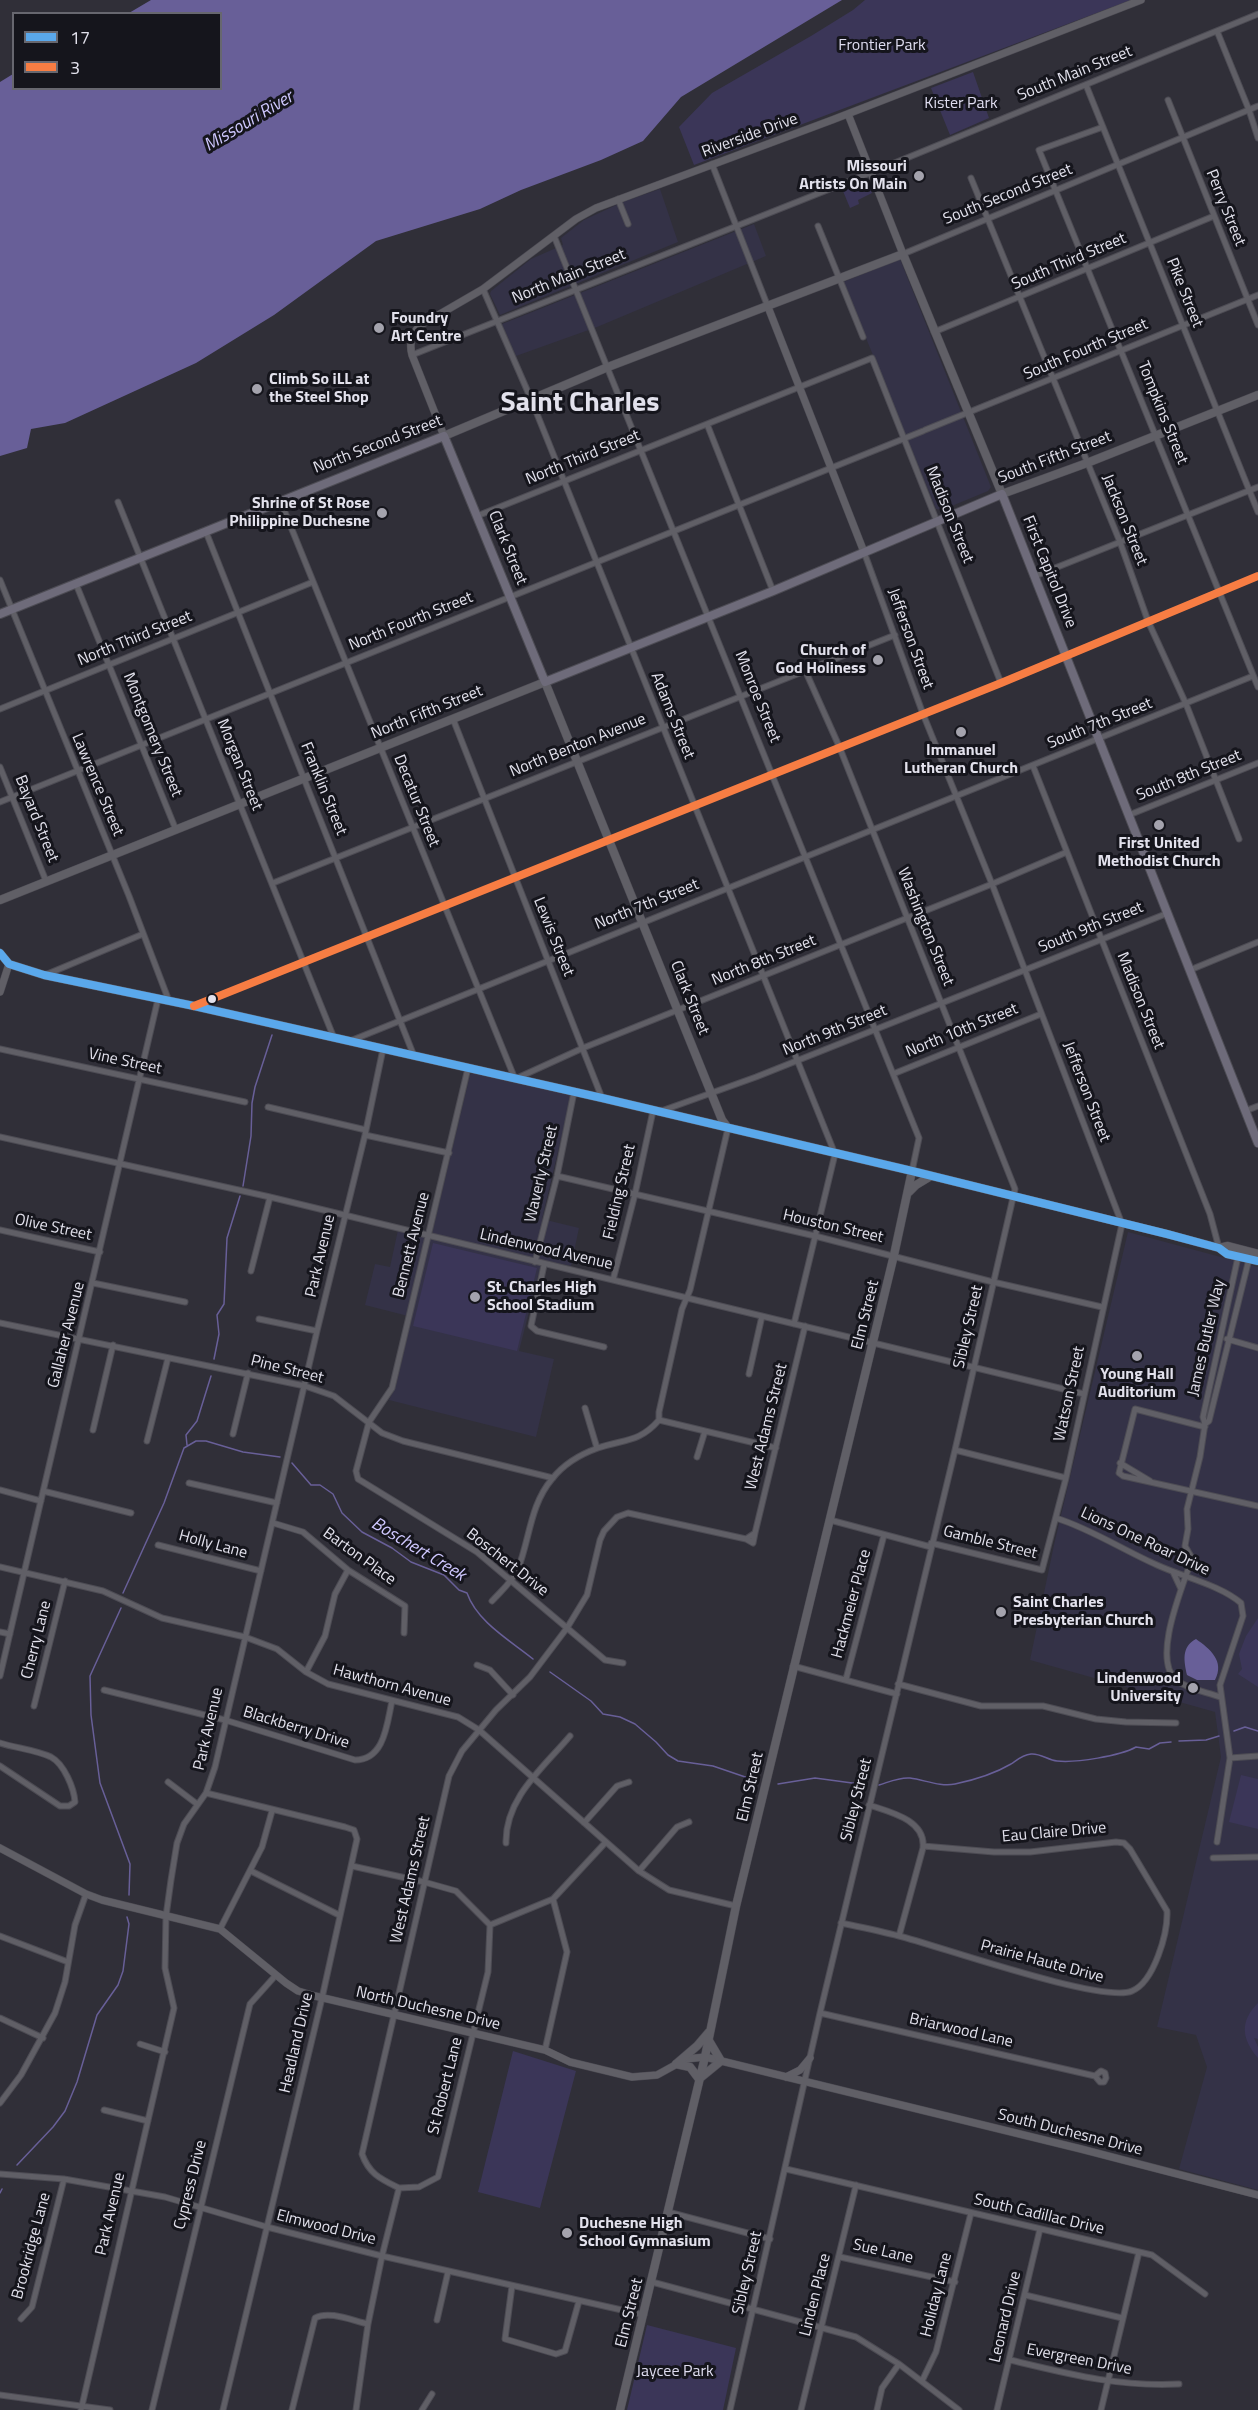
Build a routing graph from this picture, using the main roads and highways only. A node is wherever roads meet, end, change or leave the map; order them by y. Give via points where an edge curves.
1 (903, 254) joint
2 (768, 307) joint
3 (1258, 394) edge
4 (444, 436) junction
5 (1002, 494) junction
6 (864, 552) joint
7 (0, 614) edge
8 (545, 682) junction
9 (0, 900) edge
10 (0, 953) edge
11 (728, 1128) junction
12 (1258, 1143) edge
13 (912, 1171) junction
14 (931, 1176) junction
15 (908, 1194) junction
16 (1219, 1248) junction
17 (1258, 1254) edge
18 (1258, 1261) edge
19 (709, 2035) junction
20 (699, 2079) junction
21 (620, 2410) edge

1 - 2 main road, South Second Street
1 - 5 main road, First Capitol Drive
2 - 4 main road, North Second Street
3 - 5 main road, South Fifth Street
4 - 7 main road, North Second Street
4 - 8 main road, Clark Street
5 - 6 main road, South Fifth Street
5 - 12 main road, First Capitol Drive
6 - 8 main road, North Fifth Street
8 - 9 main road, North Fifth Street
8 - 11 main road, Clark Street
10 - 11 main road via 9,964 44,975
11 - 13 main road
13 - 14 main road
13 - 15 main road, Elm Street
14 - 15 main road
14 - 16 main road
15 - 19 main road, Elm Street via 736,1906
16 - 17 main road via 1228,1246
16 - 18 main road via 1227,1254
19 - 20 main road, Elm Street
19 - 20 main road via 721,2061
19 - 20 main road via 676,2064 690,2067
20 - 21 main road, Elm Street

